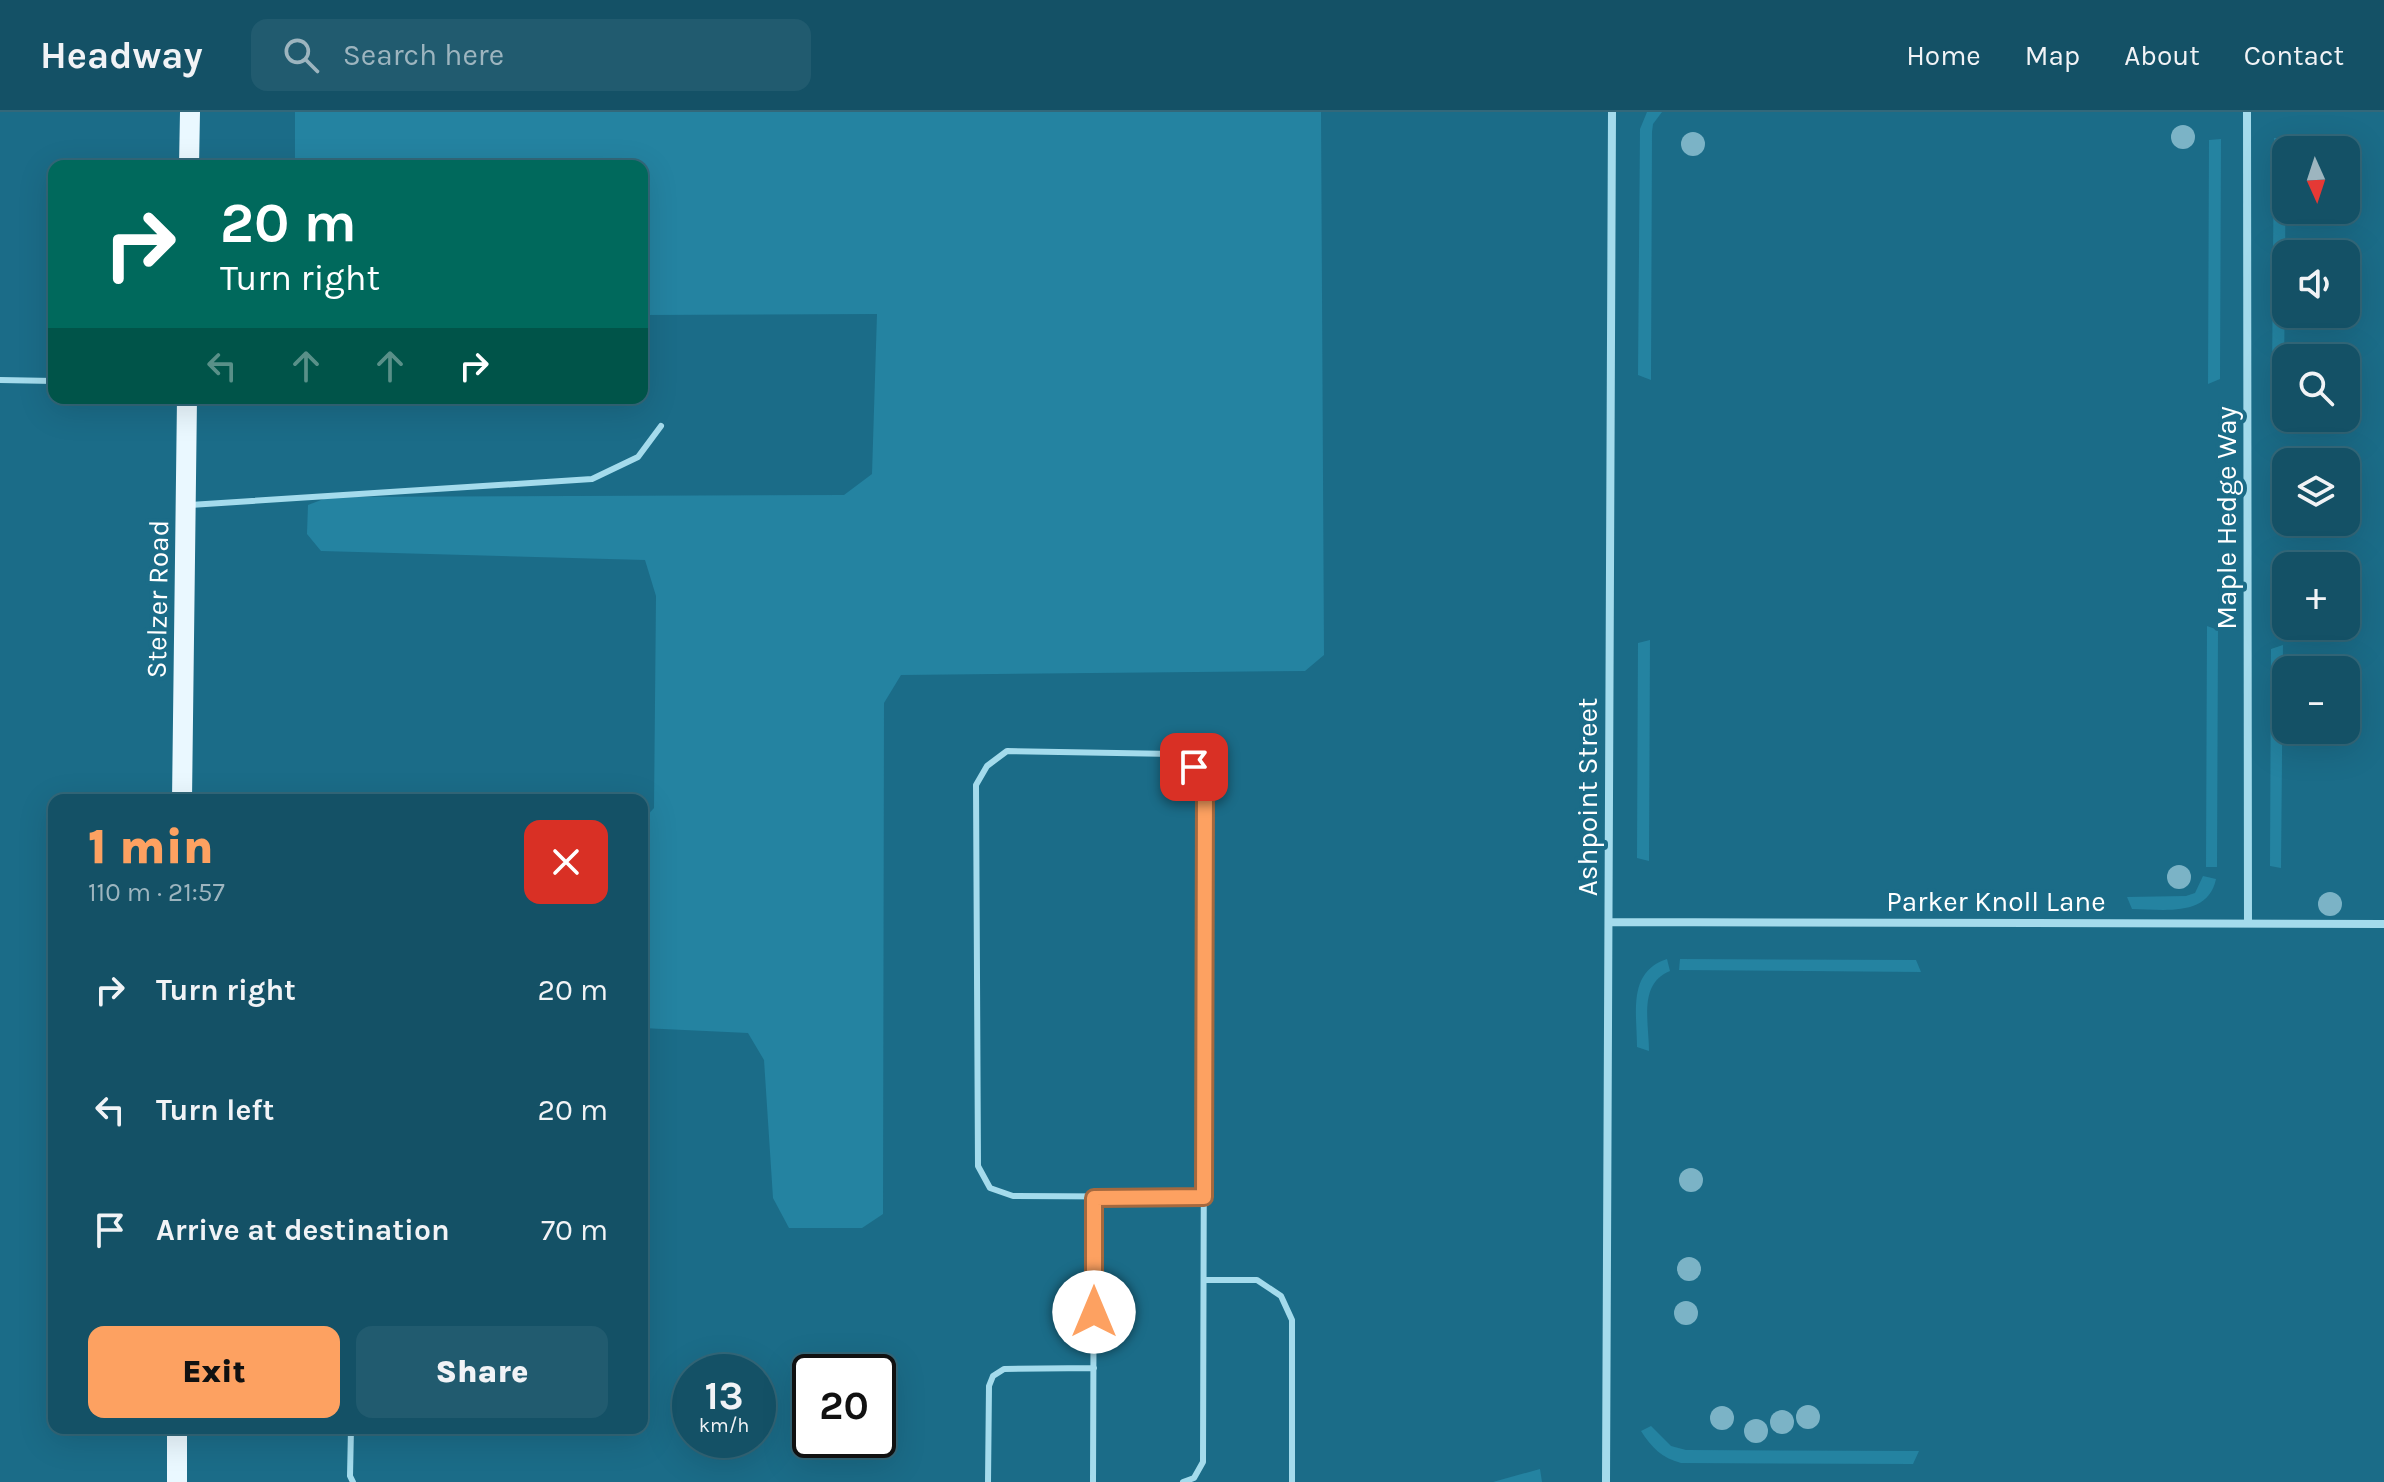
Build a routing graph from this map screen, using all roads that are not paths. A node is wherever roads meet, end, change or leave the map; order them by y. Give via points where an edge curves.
1 (190, 112) edge
2 (1612, 112) edge
3 (2247, 112) edge
4 (189, 160) edge
5 (0, 380) edge
6 (48, 381) edge
7 (187, 404) edge
8 (661, 426) dead end
9 (186, 506) junction
10 (182, 794) edge
11 (1609, 922) junction
12 (2248, 923) junction
13 (2384, 924) edge
14 (1204, 1197) junction
15 (1094, 1198) junction
16 (1204, 1280) junction
17 (1094, 1368) junction
18 (177, 1434) edge
19 (351, 1434) edge
20 (177, 1482) edge
21 (353, 1482) edge
22 (988, 1482) edge
23 (1093, 1482) edge
24 (1183, 1482) edge
25 (1292, 1482) edge
26 (1606, 1482) edge

1 - 4 main road
2 - 11 street, Ashpoint Street
3 - 12 street, Maple Hedge Way
5 - 6 lane
7 - 9 main road, Stelzer Road
8 - 9 lane via 638,457 592,479
9 - 10 main road, Stelzer Road
11 - 12 street, Parker Knoll Lane
11 - 26 street, Ashpoint Street
12 - 13 street, Parker Knoll Lane
14 - 15 lane
14 - 15 lane via 1205,785 1194,767 1174,754 1007,751 987,766 976,785 978,1166 990,1188 1013,1196
14 - 16 lane
15 - 17 lane
16 - 24 lane via 1203,1462 1194,1478
16 - 25 lane via 1257,1280 1281,1296 1292,1320
17 - 22 lane via 1004,1369 993,1376
17 - 23 lane
18 - 20 main road
19 - 21 lane

